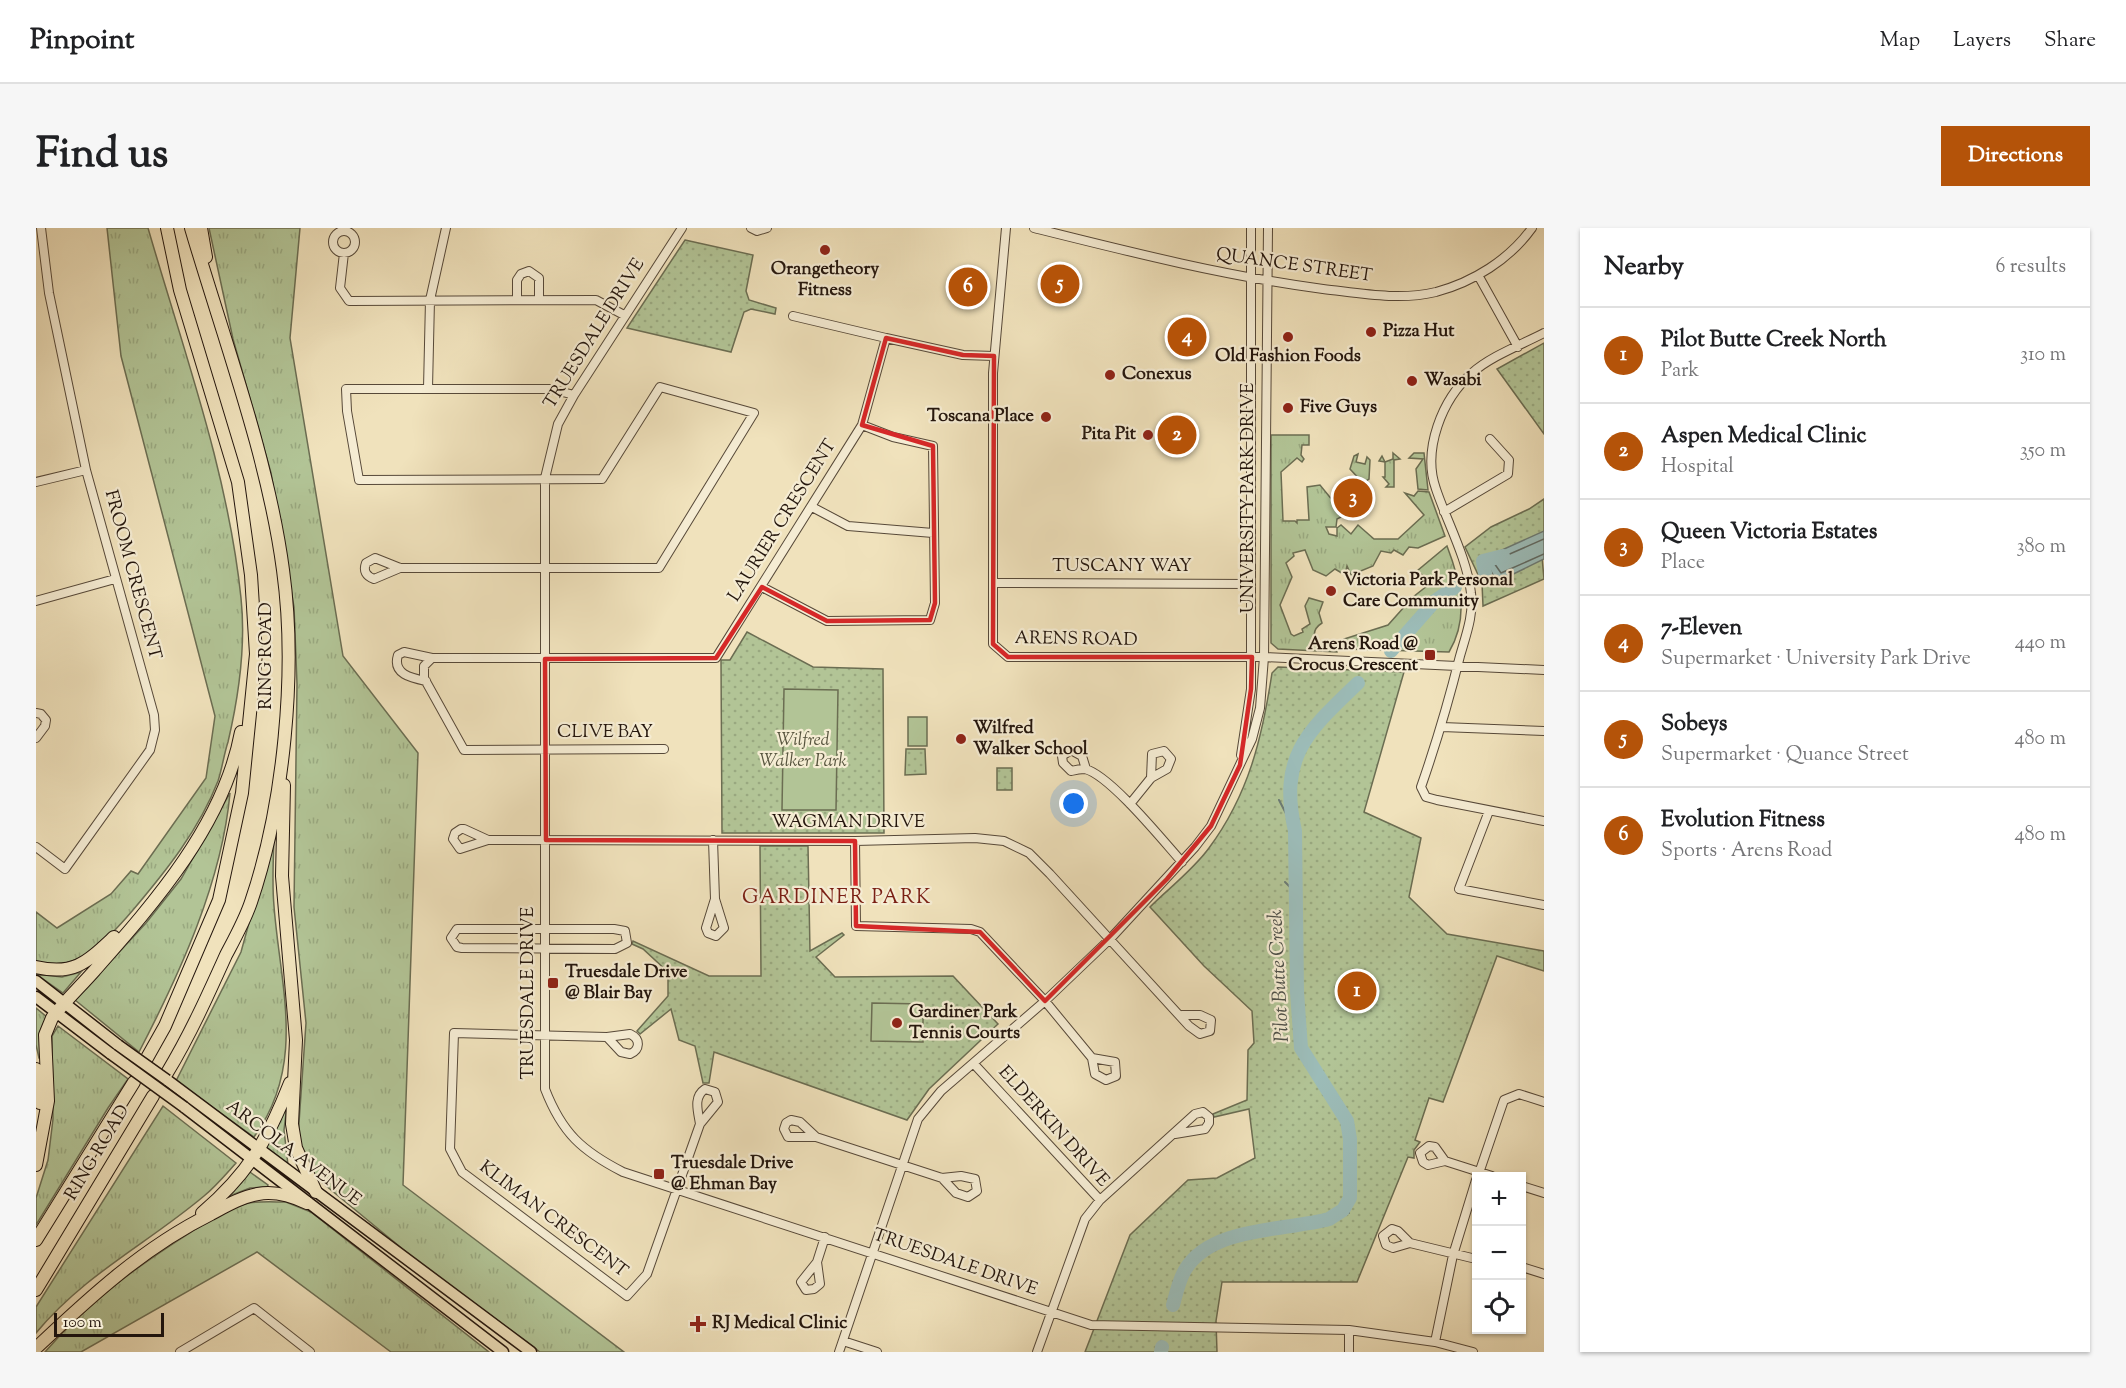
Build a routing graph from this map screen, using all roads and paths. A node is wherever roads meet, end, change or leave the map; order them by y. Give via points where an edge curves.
1 (41, 228) edge
2 (158, 228) edge
3 (167, 228) edge
4 (191, 228) edge
5 (201, 228) edge
6 (446, 228) edge
7 (751, 228) edge
8 (766, 228) edge
9 (1006, 228) edge
10 (1034, 228) edge
11 (1251, 228) edge
12 (1268, 228) edge
13 (1532, 228) edge
14 (680, 229) edge
15 (39, 240) edge
16 (344, 253) dead end
17 (1478, 275) junction
18 (1251, 279) junction
19 (1267, 281) junction
20 (180, 290) junction
21 (517, 299) junction
22 (539, 299) junction
23 (430, 300) junction
24 (214, 308) junction
25 (624, 315) junction
26 (793, 316) dead end
27 (1544, 333) edge
28 (886, 338) junction
29 (1518, 347) junction
30 (994, 356) junction
31 (1251, 374) junction
32 (1267, 384) junction
33 (428, 388) junction
34 (574, 395) junction
35 (861, 425) junction
36 (1490, 439) dead end
37 (86, 470) junction
38 (545, 478) junction
39 (36, 482) edge
40 (812, 507) junction
41 (1444, 512) junction
42 (933, 532) junction
43 (400, 568) dead end
44 (545, 568) junction
45 (115, 579) junction
46 (993, 583) junction
47 (1251, 584) junction
48 (762, 587) junction
49 (36, 601) edge
50 (256, 654) junction
51 (1252, 657) junction
52 (1264, 657) junction
53 (432, 658) junction
54 (545, 658) junction
55 (1458, 665) junction
56 (1544, 669) edge
57 (426, 681) junction
58 (286, 705) junction
59 (36, 713) edge
60 (1442, 727) junction
61 (1544, 731) edge
62 (36, 738) edge
63 (546, 749) junction
64 (664, 749) dead end
65 (1240, 765) junction
66 (1086, 770) dead end
67 (1150, 778) dead end
68 (1130, 804) junction
69 (1489, 811) junction
70 (1544, 821) edge
71 (488, 840) dead end
72 (546, 840) junction
73 (713, 840) junction
74 (855, 840) junction
75 (36, 847) edge
76 (1182, 862) junction
77 (154, 899) junction
78 (714, 899) dead end
79 (1544, 905) edge
80 (545, 929) junction
81 (1111, 938) junction
82 (545, 948) junction
83 (36, 967) edge
84 (36, 981) edge
85 (36, 997) edge
86 (1046, 1001) junction
87 (60, 1008) junction
88 (1182, 1015) dead end
89 (546, 1036) junction
90 (608, 1037) dead end
91 (147, 1058) dead end
92 (1092, 1058) dead end
93 (974, 1064) junction
94 (36, 1069) edge
95 (295, 1070) junction
96 (167, 1073) dead end
97 (134, 1082) dead end
98 (153, 1096) dead end
99 (1544, 1102) edge
100 (187, 1103) junction
101 (700, 1124) dead end
102 (1175, 1134) dead end
103 (816, 1137) dead end
104 (40, 1149) junction
105 (261, 1149) junction
106 (253, 1160) junction
107 (1445, 1161) dead end
108 (36, 1165) edge
109 (900, 1165) junction
110 (1479, 1172) edge
111 (1472, 1173) edge
112 (942, 1178) dead end
113 (677, 1188) junction
114 (1526, 1188) edge
115 (316, 1192) junction
116 (1544, 1193) edge
117 (1472, 1195) edge
118 (1100, 1200) junction
119 (307, 1203) junction
120 (188, 1225) junction
121 (825, 1237) junction
122 (36, 1240) edge
123 (1410, 1243) dead end
124 (873, 1252) junction
125 (1453, 1255) junction
126 (1472, 1258) edge
127 (817, 1262) dead end
128 (1526, 1269) edge
129 (1544, 1274) edge
130 (36, 1290) edge
131 (1050, 1312) junction
132 (1349, 1330) junction
133 (843, 1341) junction
134 (1435, 1342) junction
135 (36, 1348) edge
136 (180, 1352) edge
137 (310, 1352) edge
138 (503, 1352) edge
139 (531, 1352) edge
140 (839, 1352) edge
141 (877, 1352) edge
142 (1037, 1352) edge
143 (1348, 1352) edge
144 (1473, 1352) edge

1 - 15 street, FROOM CRESCENT
2 - 20 highway
3 - 20 highway, RING ROAD
4 - 24 highway, RING ROAD
5 - 24 highway
6 - 23 street
7 - 8 street
9 - 30 street, ARENS ROAD
10 - 18 street, QUANCE STREET
11 - 18 street, UNIVERSITY PARK DRIVE
12 - 19 street, UNIVERSITY PARK DRIVE
13 - 17 street, QUANCE STREET via 1509,254
14 - 25 street, TRUESDALE DRIVE
15 - 37 street, FROOM CRESCENT
16 - 23 street via 340,288 349,301
17 - 19 street, QUANCE STREET via 1436,292 1399,296
17 - 29 street
18 - 19 street, QUANCE STREET
18 - 31 street, UNIVERSITY PARK DRIVE
19 - 32 street, UNIVERSITY PARK DRIVE
20 - 50 highway, RING ROAD via 238,482 251,575
21 - 22 street
21 - 22 street via 517,280 529,271 539,278
21 - 23 street
22 - 25 street via 596,300
23 - 33 street
24 - 58 highway, RING ROAD via 263,469 283,569 287,614
25 - 34 street, TRUESDALE DRIVE
26 - 28 street
27 - 29 street
28 - 30 street via 963,355
28 - 35 street, LAURIER CRESCENT
29 - 41 street via 1474,371 1450,398 1439,422 1432,468
30 - 46 street, ARENS ROAD
31 - 32 street via 1259,384
31 - 47 street, UNIVERSITY PARK DRIVE
32 - 52 street, UNIVERSITY PARK DRIVE
33 - 34 street via 551,389
33 - 38 street via 346,389 359,480
34 - 38 street, TRUESDALE DRIVE via 558,424
35 - 40 street, LAURIER CRESCENT
35 - 42 street via 933,446
36 - 41 street via 1509,460 1508,474
37 - 39 street
37 - 45 street, FROOM CRESCENT
38 - 44 street, TRUESDALE DRIVE
38 - 44 street via 602,479 660,387 754,413 659,568
40 - 42 street via 848,526
40 - 48 street, LAURIER CRESCENT
41 - 55 street via 1471,593 1471,614
42 - 48 street via 935,603 930,620 827,621
43 - 44 street
44 - 54 street, TRUESDALE DRIVE
45 - 49 street
45 - 75 street, FROOM CRESCENT via 154,715 153,741 65,869
46 - 47 street, TUSCANY WAY
46 - 51 street, ARENS ROAD via 993,644 1008,657
47 - 51 street, UNIVERSITY PARK DRIVE
48 - 54 street, LAURIER CRESCENT via 716,658
50 - 77 highway via 239,742 224,786 200,837
50 - 91 highway, RING ROAD via 242,793 219,900 165,1026
51 - 52 street, ARENS ROAD
51 - 65 street, UNIVERSITY PARK DRIVE
52 - 55 street, ARENS ROAD
52 - 65 street, UNIVERSITY PARK DRIVE via 1260,708
53 - 54 street
53 - 57 street via 424,666
53 - 57 street via 404,652 398,655 399,669 406,676
54 - 63 street, TRUESDALE DRIVE
55 - 56 street, ARENS ROAD
55 - 60 street
57 - 63 street, CLIVE BAY via 464,750
58 - 95 highway via 282,876 295,1005
58 - 96 highway, RING ROAD via 273,822 250,903 197,1020
59 - 62 street via 46,720
60 - 61 street
60 - 69 street via 1422,793
63 - 64 street, CLIVE BAY
63 - 72 street, TRUESDALE DRIVE
65 - 76 street, UNIVERSITY PARK DRIVE via 1211,826
66 - 68 street
67 - 68 street
68 - 76 street
69 - 70 street
69 - 79 street via 1459,890
71 - 72 street, WAGMAN DRIVE
72 - 73 street, WAGMAN DRIVE
72 - 80 street, TRUESDALE DRIVE
73 - 74 street, WAGMAN DRIVE
73 - 78 street
74 - 81 street, WAGMAN DRIVE via 1004,841 1029,853
74 - 86 street via 856,926 971,928 980,932
76 - 81 street, UNIVERSITY PARK DRIVE
77 - 83 highway via 83,964 54,971
77 - 87 highway
80 - 82 street, TRUESDALE DRIVE
80 - 82 street via 614,929 625,931 628,937 627,943 615,949
80 - 82 street via 462,929 451,938 462,948
81 - 86 street, UNIVERSITY PARK DRIVE
81 - 88 street, WAGMAN DRIVE
82 - 89 street, TRUESDALE DRIVE
84 - 87 main road, ARCOLA AVENUE
85 - 87 main road, ARCOLA AVENUE
86 - 92 street
86 - 93 street, UNIVERSITY PARK DRIVE
87 - 100 main road, ARCOLA AVENUE, bridge
87 - 104 highway via 45,1035 48,1101
89 - 90 street
89 - 113 street, TRUESDALE DRIVE via 545,1089 568,1134 592,1156 623,1172
89 - 113 street, KLIMAN CRESCENT via 454,1034 450,1149 462,1172 627,1296 647,1274
93 - 109 street, UNIVERSITY PARK DRIVE via 941,1091 918,1119
93 - 118 street, ELDERKIN DRIVE
94 - 104 highway
95 - 105 highway
95 - 115 highway via 294,1140
97 - 122 highway, RING ROAD
98 - 130 highway, RING ROAD
99 - 110 street via 1519,1094 1504,1100
100 - 105 main road, ARCOLA AVENUE
100 - 106 main road, ARCOLA AVENUE
101 - 113 street
102 - 118 street
103 - 109 street
104 - 108 highway
105 - 106 highway
105 - 115 main road, ARCOLA AVENUE
106 - 119 main road, ARCOLA AVENUE
106 - 120 highway
107 - 111 street
109 - 112 street
109 - 124 street, UNIVERSITY PARK DRIVE
113 - 121 street, TRUESDALE DRIVE
114 - 116 street
115 - 139 main road, ARCOLA AVENUE
117 - 125 street
118 - 131 street, ELDERKIN DRIVE via 1085,1219
119 - 120 highway via 288,1196 258,1194 239,1199
119 - 138 main road, ARCOLA AVENUE
120 - 135 highway via 146,1252 89,1298
121 - 124 street, TRUESDALE DRIVE
121 - 127 street
123 - 125 street
124 - 131 street, TRUESDALE DRIVE
124 - 133 street, UNIVERSITY PARK DRIVE
125 - 126 street
125 - 134 street
128 - 129 street
131 - 132 street, TRUESDALE DRIVE via 1105,1327
131 - 142 street, ELDERKIN DRIVE
132 - 134 street, TRUESDALE DRIVE
132 - 143 street
133 - 140 street, UNIVERSITY PARK DRIVE
133 - 141 street
134 - 144 street, TRUESDALE DRIVE
136 - 137 street via 254,1308

